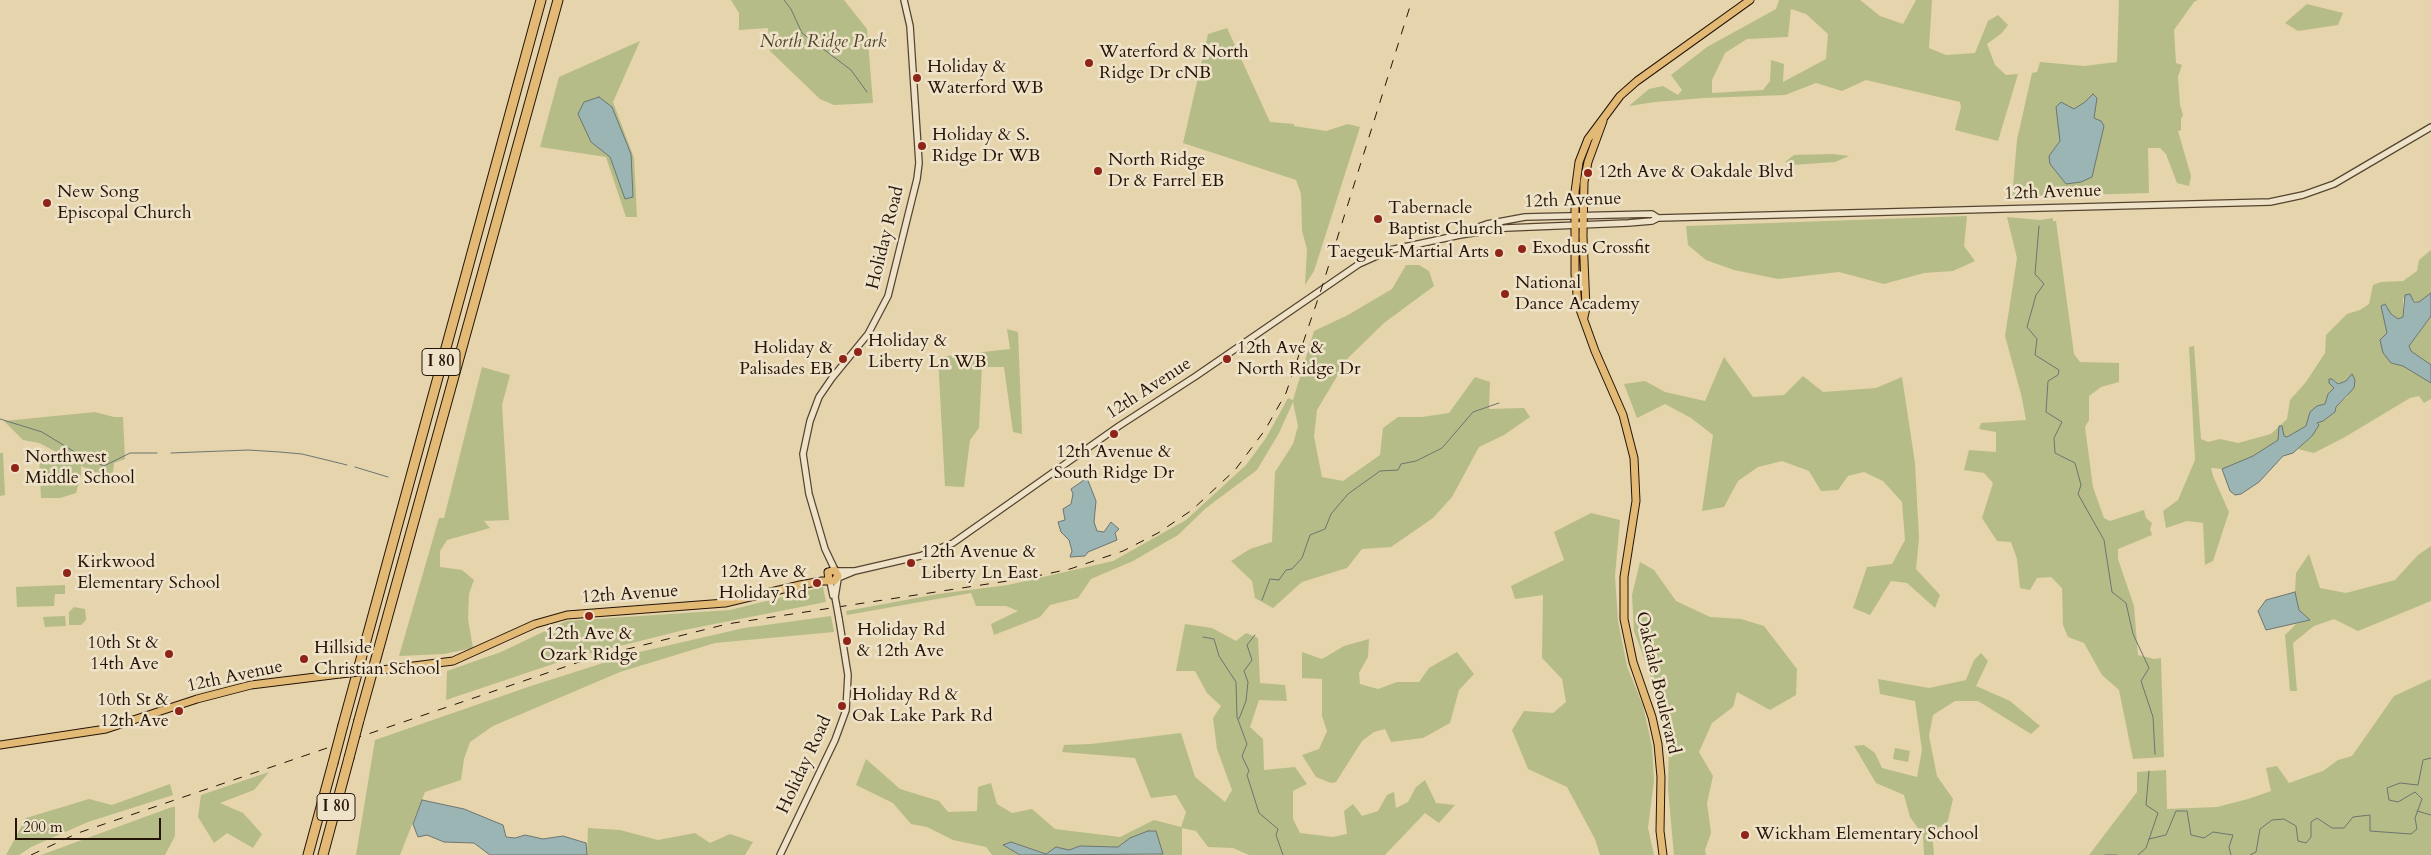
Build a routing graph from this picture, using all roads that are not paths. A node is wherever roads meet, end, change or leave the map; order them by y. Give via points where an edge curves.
1 (541, 0) edge
2 (558, 0) edge
3 (904, 0) edge
4 (1750, 0) edge
5 (1605, 115) junction
6 (2431, 128) edge
7 (1574, 216) junction
8 (1583, 216) junction
9 (1658, 218) junction
10 (1573, 224) junction
11 (1583, 224) junction
12 (1460, 235) junction
13 (1584, 317) junction
14 (832, 576) junction
15 (0, 745) edge
16 (308, 855) edge
17 (323, 855) edge
18 (780, 855) edge
19 (1662, 855) edge

1 - 16 highway, I 80, bridge
2 - 17 highway, I 80, bridge
3 - 14 street, Holiday Road via 910,26 919,169 886,302 868,334 826,386 814,409 803,454 805,479
4 - 5 main road, Oakdale Boulevard via 1637,81
5 - 7 main road, Oakdale Boulevard via 1583,151 1577,175
5 - 8 main road, Oakdale Boulevard via 1586,172
6 - 9 street, 12th Avenue via 2334,184 2308,194 2270,202
7 - 8 street, 12th Avenue
7 - 10 main road, Oakdale Boulevard
7 - 12 street, 12th Avenue via 1514,219 1487,224
8 - 9 street, 12th Avenue via 1652,214
8 - 11 main road, Oakdale Boulevard
9 - 11 street, 12th Avenue via 1652,221
10 - 11 street, 12th Avenue
10 - 12 street, 12th Avenue via 1522,226
10 - 13 main road, Oakdale Boulevard via 1576,290
11 - 13 main road, Oakdale Boulevard
12 - 14 street, 12th Avenue via 1398,248 1369,258 1119,426 962,538 930,553
13 - 19 main road, Oakdale Boulevard via 1623,415 1634,458 1636,501 1624,577 1624,618 1633,662 1658,744
14 - 15 main road, 12th Avenue, bridge via 725,603 567,615 535,624 453,662 251,685 106,729
14 - 18 street, Holiday Road, bridge via 848,675 846,710

